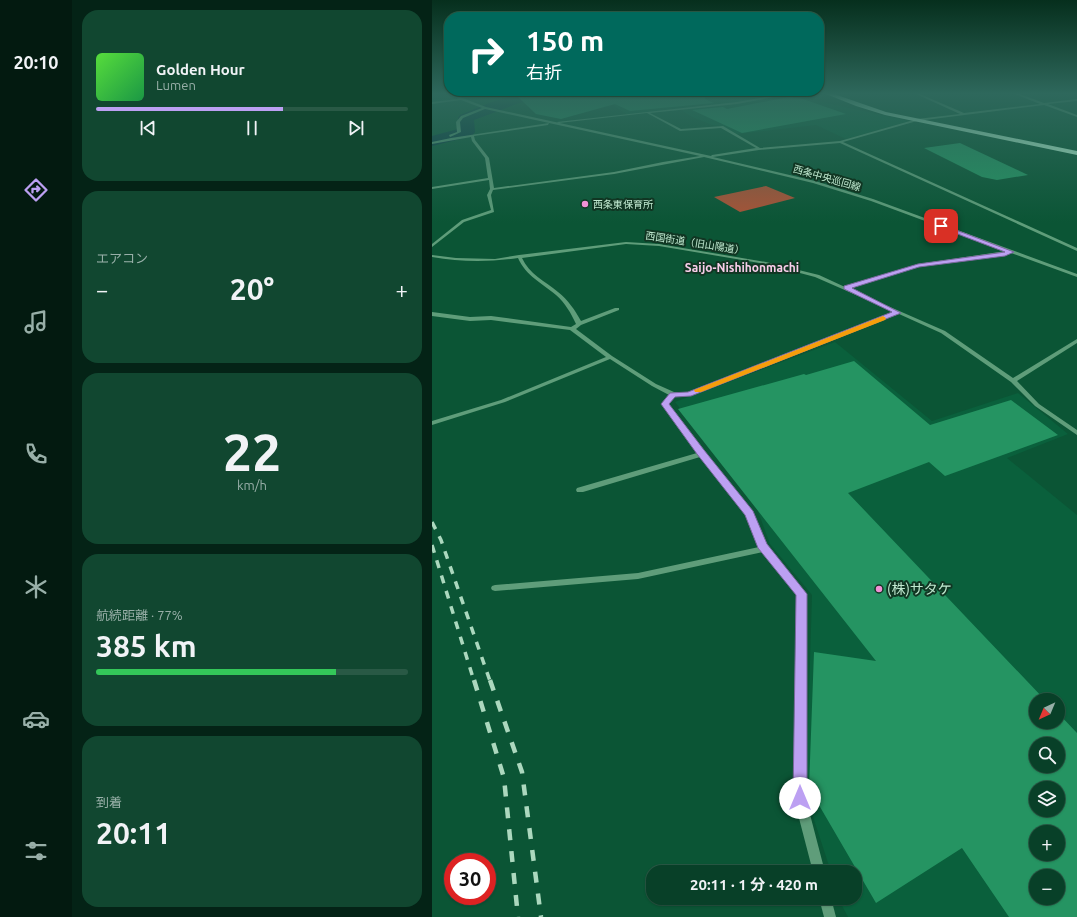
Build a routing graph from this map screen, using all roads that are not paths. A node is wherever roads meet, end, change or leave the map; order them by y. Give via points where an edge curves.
1 (472, 136) edge
2 (443, 137) edge
3 (468, 137) edge
4 (615, 137) edge
5 (737, 137) edge
6 (858, 137) edge
7 (998, 137) edge
8 (432, 140) edge
9 (840, 142) junction
10 (432, 144) edge
11 (759, 149) junction
12 (1077, 153) edge
13 (707, 157) junction
14 (491, 179) junction
15 (432, 188) edge
16 (492, 189) junction
17 (432, 246) edge
18 (1077, 250) edge
19 (1011, 252) junction
20 (432, 256) edge
21 (519, 256) junction
22 (1077, 276) edge
23 (846, 288) junction
24 (617, 309) dead end
25 (898, 313) junction
26 (432, 314) edge
27 (579, 324) junction
28 (572, 329) junction
29 (1077, 341) edge
30 (610, 357) junction
31 (1013, 381) junction
32 (673, 394) junction
33 (432, 423) edge
34 (1077, 433) edge
35 (702, 454) junction
36 (580, 490) dead end
37 (765, 549) junction
38 (495, 588) dead end
39 (817, 865) edge
40 (827, 905) edge
41 (830, 917) edge

1 - 14 street via 487,158
2 - 8 street
3 - 10 street
4 - 13 street, 西条中央巡回線
5 - 11 street
6 - 9 street
7 - 12 highway
9 - 11 street
9 - 18 street
11 - 13 street
13 - 16 street via 607,174
13 - 19 street, 西条中央巡回線 via 814,182 872,200
14 - 15 street
14 - 16 street
16 - 17 street via 489,195 493,211 463,221
19 - 22 street, 西条中央巡回線
19 - 23 street via 918,265
20 - 21 street, 西国街道（旧山陽道） via 474,260
21 - 23 street, 西国街道（旧山陽道） via 626,243 659,245 766,264 817,276
21 - 27 street via 528,272 554,290 568,304
23 - 25 street, 西国街道（旧山陽道）
24 - 27 street
25 - 31 street, 西国街道（旧山陽道） via 943,332
25 - 32 street via 689,394
26 - 28 street via 491,318
27 - 28 street
28 - 30 street
29 - 31 street
30 - 32 street via 654,386
30 - 33 street via 503,401
31 - 34 street, 西国街道（旧山陽道） via 1037,404
32 - 35 street via 665,404
35 - 36 street
35 - 37 street via 750,514
37 - 38 street via 638,576
37 - 39 street via 801,594 800,798
40 - 41 street

